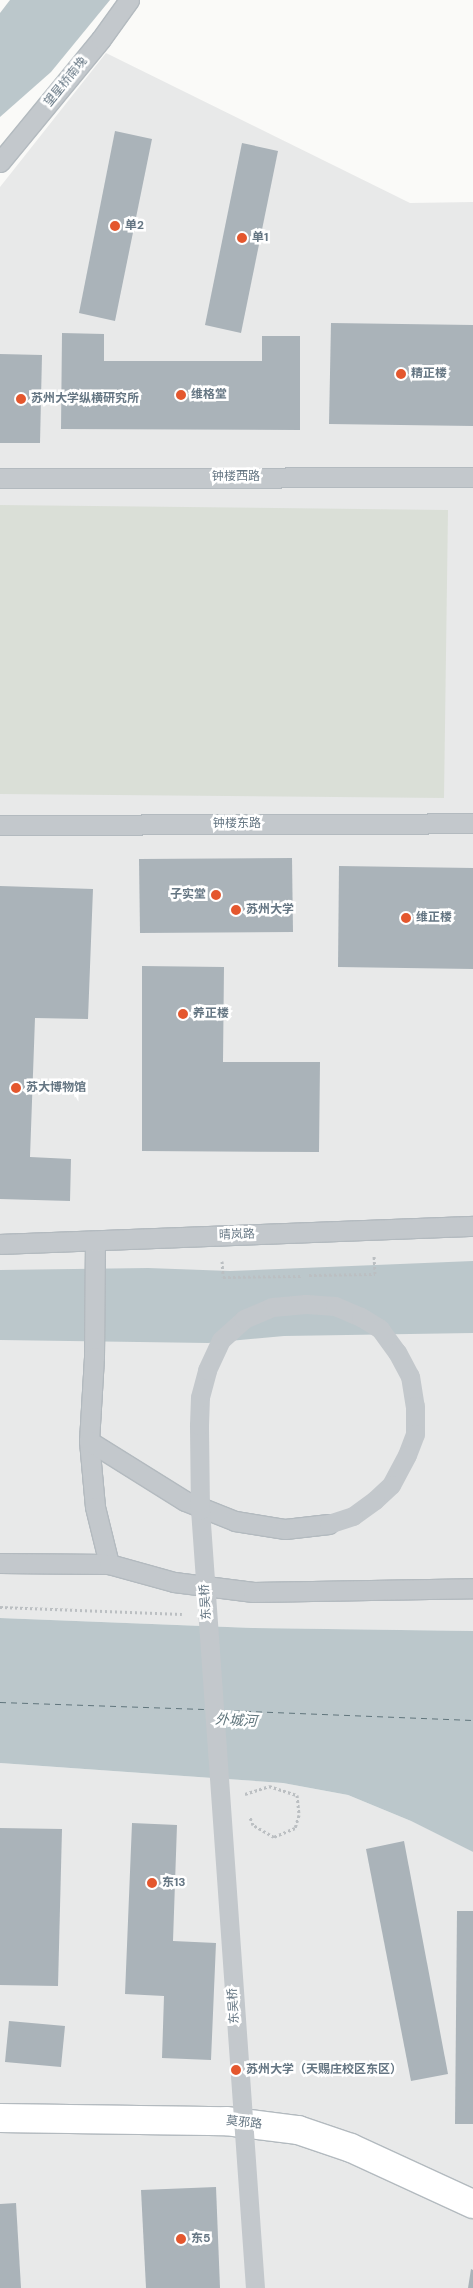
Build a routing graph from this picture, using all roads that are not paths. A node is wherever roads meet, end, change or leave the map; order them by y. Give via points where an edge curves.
1 (129, 0) edge
2 (0, 162) edge
3 (473, 477) edge
4 (0, 478) edge
5 (473, 823) edge
6 (0, 825) edge
7 (473, 1226) edge
8 (95, 1241) junction
9 (0, 1244) edge
10 (89, 1441) junction
11 (0, 1563) edge
12 (109, 1564) junction
13 (473, 1588) edge
14 (0, 2118) edge
15 (473, 2204) edge
16 (255, 2288) edge

1 - 2 lane, 望星桥南堍
3 - 4 lane, 钟楼西路
5 - 6 lane, 钟楼东路
7 - 8 lane, 晴岚路
8 - 9 lane, 晴岚路
8 - 10 lane
10 - 12 lane via 95,1507
10 - 16 lane, 东吴桥, bridge via 185,1501 235,1521 285,1529 329,1524 353,1516 391,1485 415,1434 410,1376 380,1329 361,1317 335,1306 272,1307 244,1319 221,1340 207,1370 200,1397 200,1510
11 - 12 lane
12 - 13 lane via 174,1582 253,1592
14 - 15 main road, 莫邪路 via 226,2121 298,2130 351,2148

